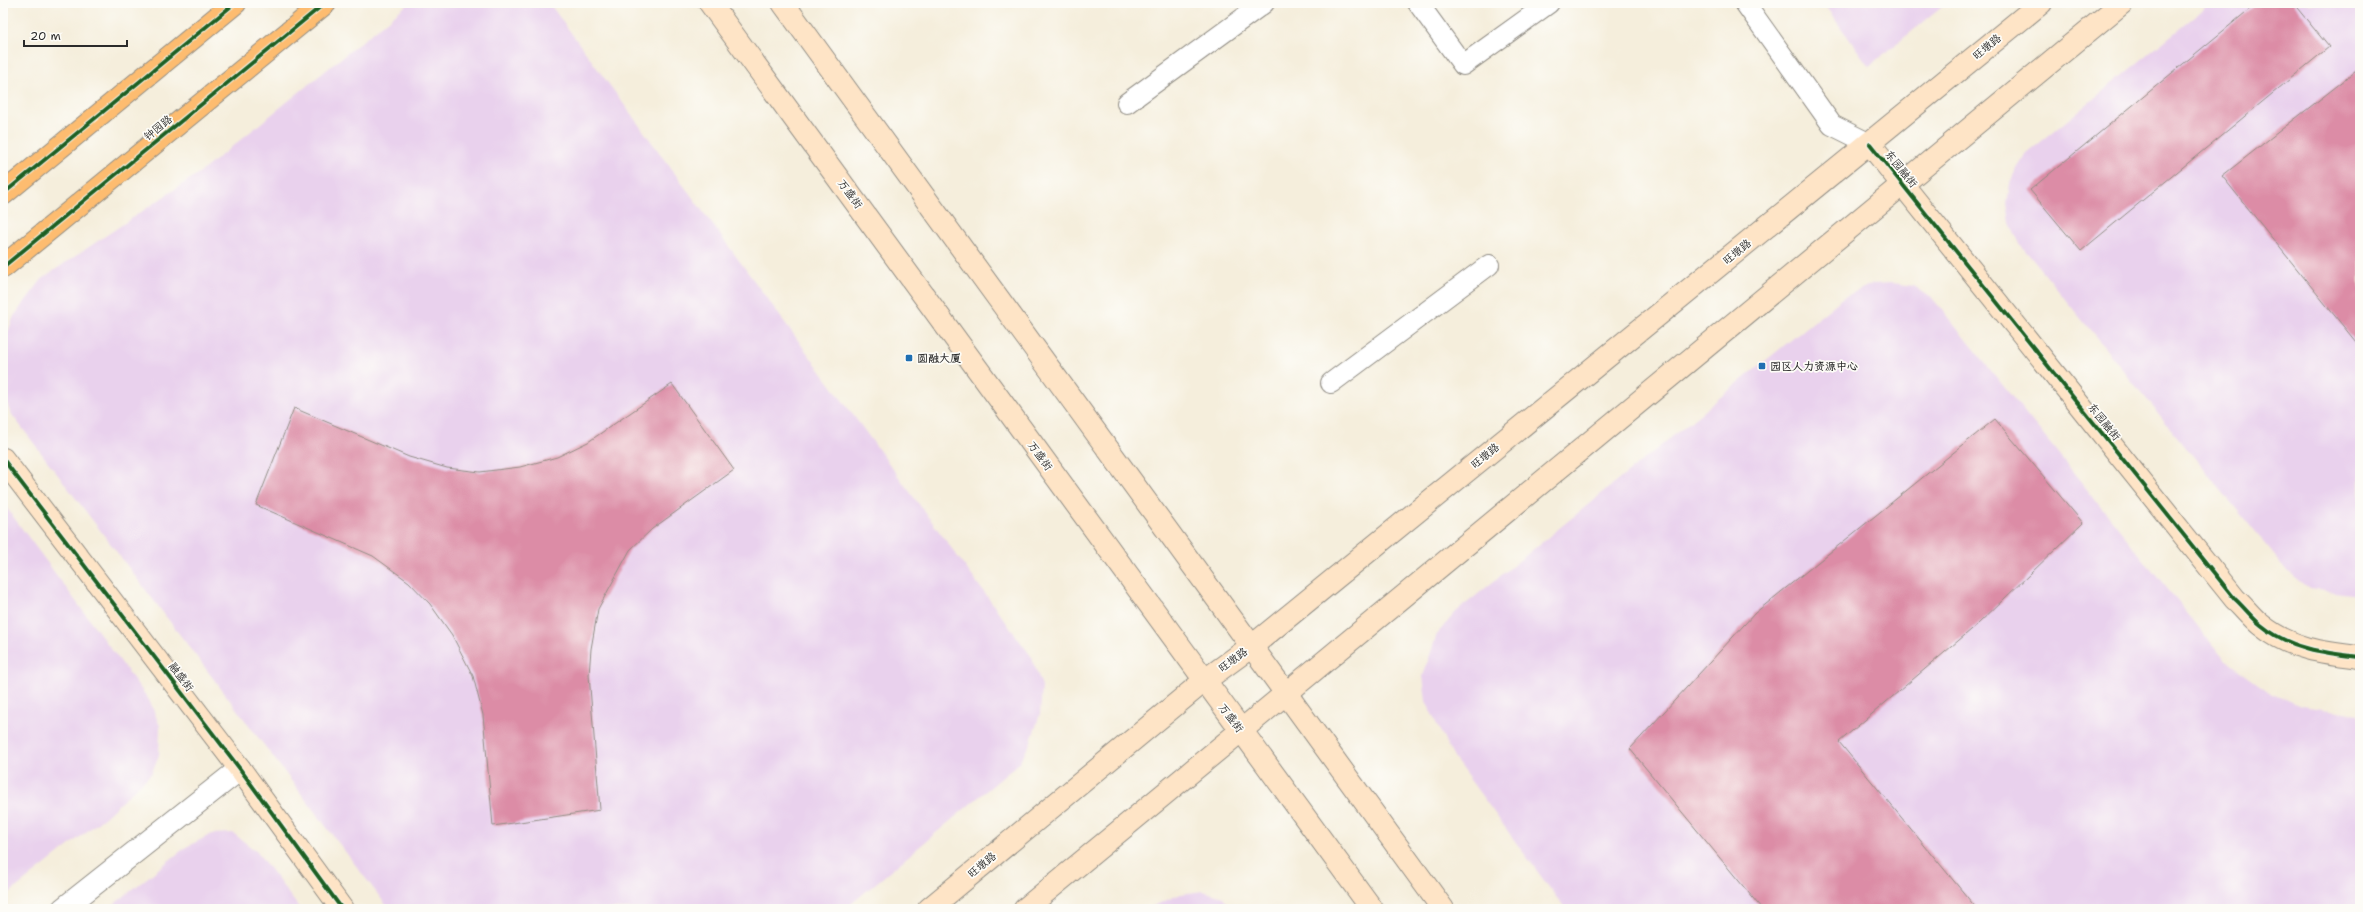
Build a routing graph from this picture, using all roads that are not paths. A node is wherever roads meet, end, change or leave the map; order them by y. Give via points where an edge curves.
1 (235, 3) edge
2 (325, 3) edge
3 (710, 3) edge
4 (783, 3) edge
5 (1264, 3) edge
6 (1418, 3) edge
7 (1549, 3) edge
8 (1746, 3) edge
9 (2041, 3) edge
10 (2122, 3) edge
11 (1128, 103) dead end
12 (1870, 144) junction
13 (1902, 184) junction
14 (3, 194) edge
15 (1489, 265) dead end
16 (3, 267) edge
17 (1331, 383) dead end
18 (3, 459) edge
19 (1252, 646) junction
20 (2360, 657) edge
21 (1204, 681) junction
22 (1286, 692) junction
23 (1241, 731) junction
24 (240, 769) junction
25 (63, 909) edge
26 (342, 909) edge
27 (929, 909) edge
28 (1025, 909) edge
29 (1372, 909) edge
30 (1444, 909) edge

1 - 14 main road
2 - 16 main road, 钟园路
3 - 21 main road, 万盛街
4 - 19 main road
5 - 11 lane
6 - 7 lane via 1463,65
8 - 12 lane via 1832,125
9 - 12 main road, 旺墩路
10 - 13 main road
12 - 13 main road, 东园融街
12 - 19 main road, 旺墩路
13 - 20 main road, 东园融街 via 2235,599 2261,626 2288,643 2318,652
13 - 22 main road
15 - 17 lane
18 - 24 main road, 融盛街
19 - 21 main road, 旺墩路
19 - 22 main road
21 - 23 main road, 万盛街
21 - 27 main road, 旺墩路
22 - 23 main road
22 - 30 main road
23 - 28 main road
23 - 29 main road, 万盛街
24 - 25 street
24 - 26 main road, 融盛街

